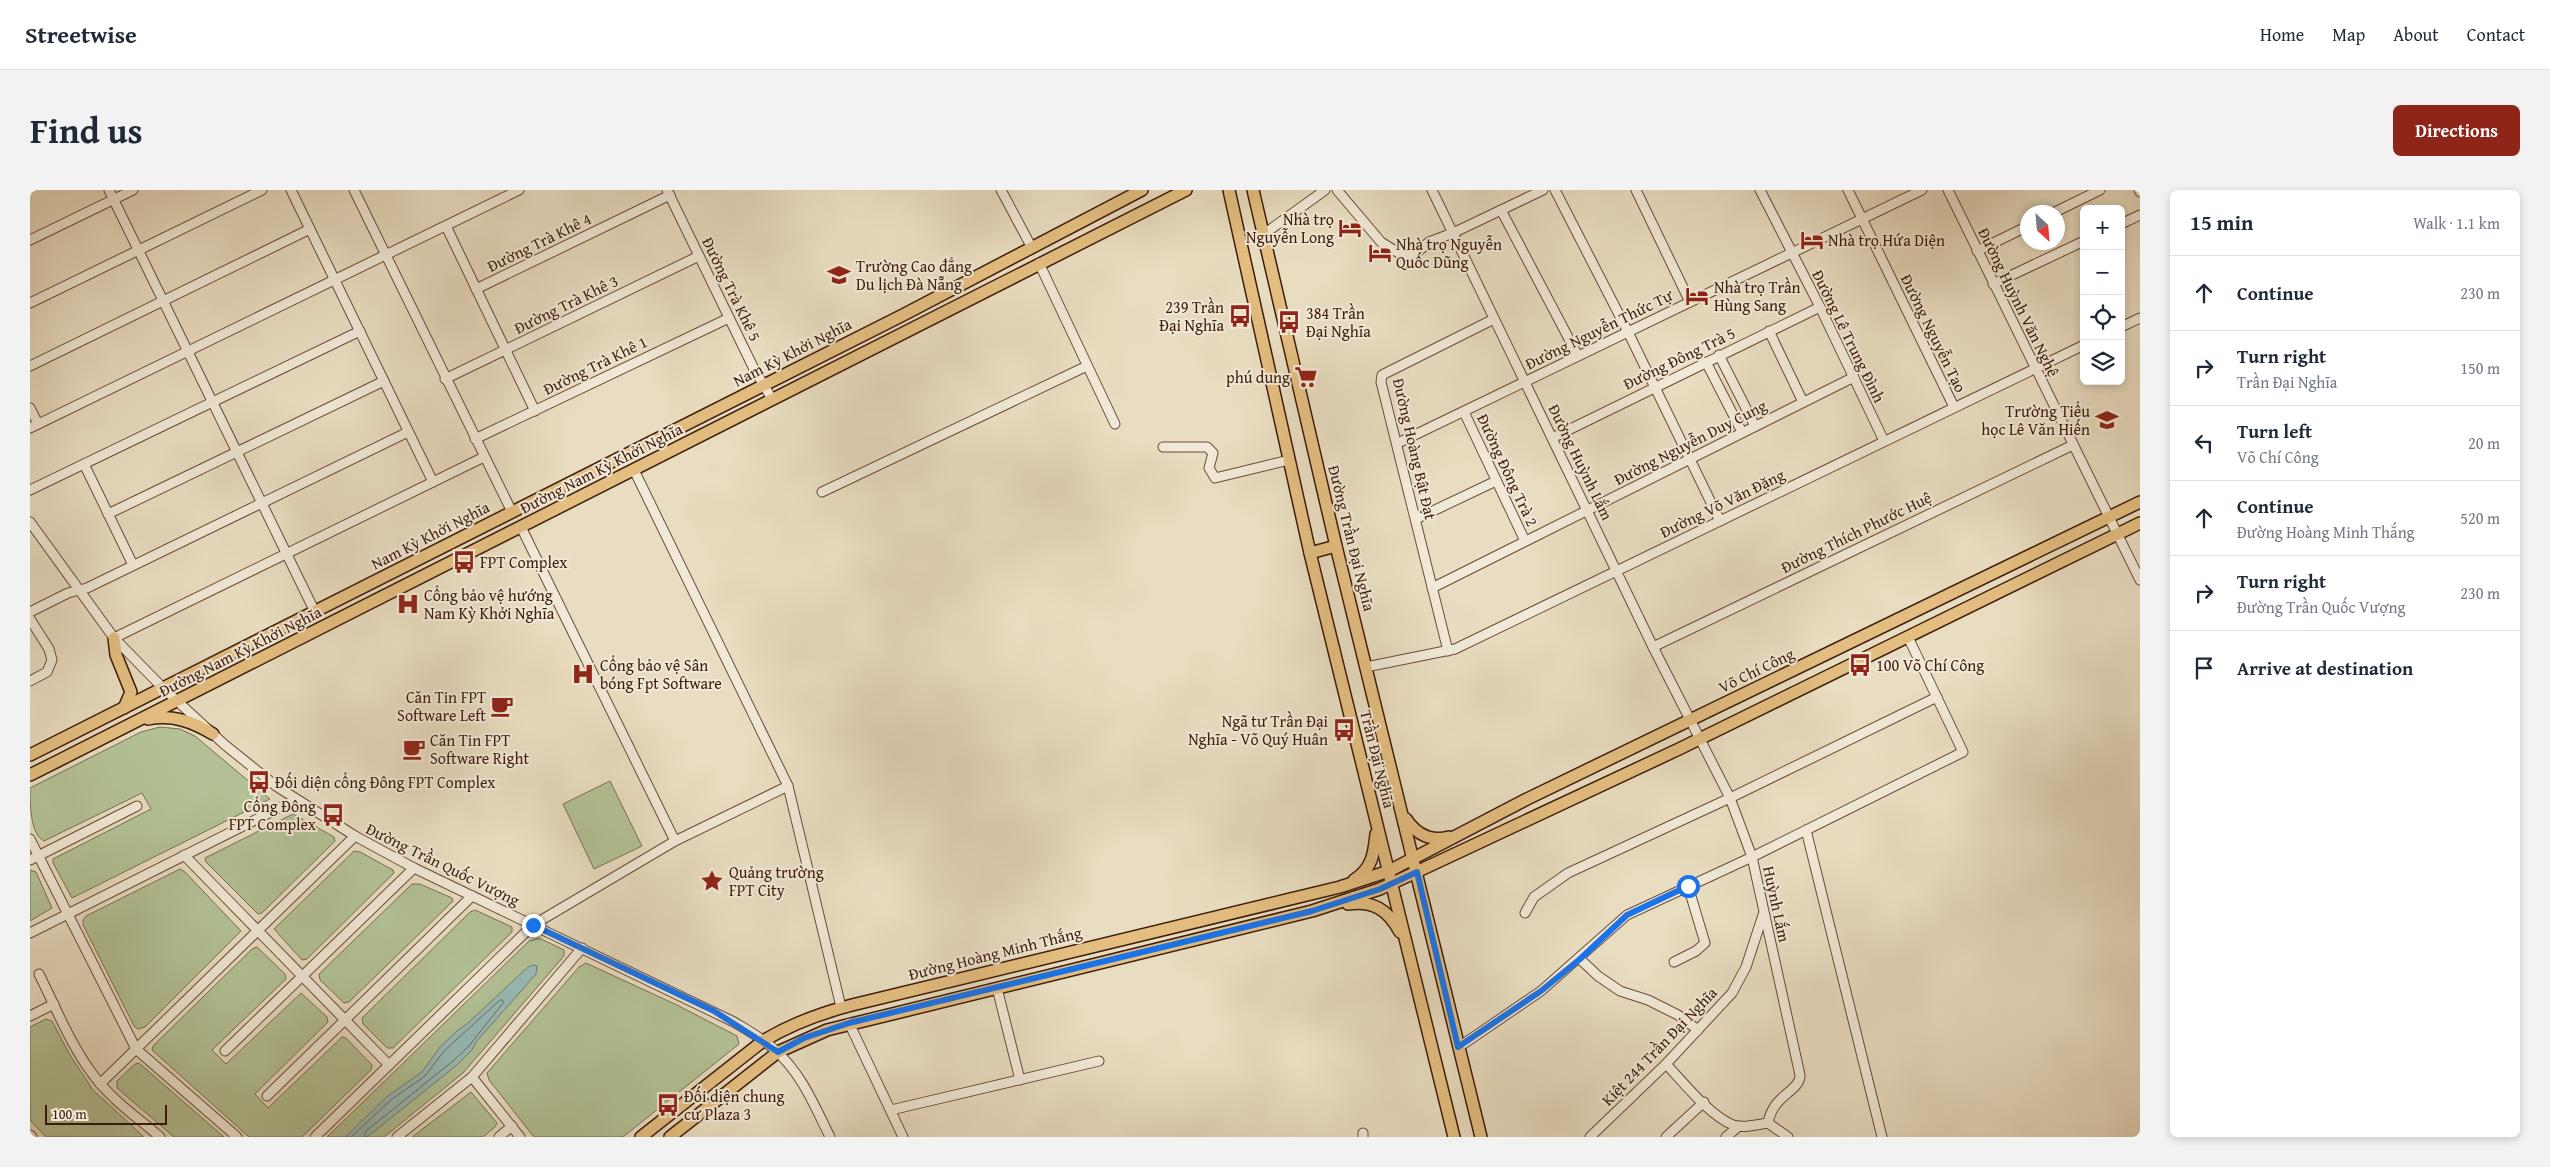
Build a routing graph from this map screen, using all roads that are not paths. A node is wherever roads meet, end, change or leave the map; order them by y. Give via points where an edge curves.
1 (109, 190) edge
2 (133, 190) edge
3 (262, 190) edge
4 (291, 190) edge
5 (354, 190) edge
6 (519, 190) edge
7 (1001, 190) edge
8 (1142, 190) edge
9 (1186, 190) edge
10 (1229, 190) edge
11 (1253, 190) edge
12 (1325, 190) edge
13 (1337, 190) edge
14 (1432, 190) edge
15 (1543, 190) edge
16 (1555, 190) edge
17 (1636, 190) edge
18 (1760, 190) edge
19 (1848, 190) edge
20 (1922, 190) edge
21 (1948, 190) edge
22 (2100, 190) edge
23 (668, 193) edge
24 (113, 200) junction
25 (2065, 207) edge
26 (1501, 210) junction
27 (2140, 215) edge
28 (1862, 219) junction
29 (2125, 222) edge
30 (446, 226) junction
31 (310, 229) junction
32 (2020, 230) edge
33 (1264, 234) junction
34 (1453, 234) junction
35 (30, 240) edge
36 (2080, 243) edge
37 (1032, 248) junction
38 (138, 250) junction
39 (1977, 251) junction
40 (1792, 253) junction
41 (386, 255) junction
42 (699, 256) junction
43 (1039, 263) junction
44 (335, 280) junction
45 (1993, 284) junction
46 (476, 289) junction
47 (163, 301) junction
48 (1690, 302) junction
49 (30, 303) edge
50 (1820, 307) junction
51 (729, 318) junction
52 (2140, 318) edge
53 (1494, 319) junction
54 (2125, 325) edge
55 (360, 331) junction
56 (1628, 332) junction
57 (1769, 332) junction
58 (2080, 347) edge
59 (506, 349) junction
60 (188, 352) junction
61 (1719, 355) junction
62 (1578, 356) junction
63 (1706, 362) junction
64 (30, 366) edge
65 (1087, 366) junction
66 (2035, 368) junction
67 (1854, 377) junction
68 (445, 379) junction
69 (384, 381) junction
70 (1526, 381) junction
71 (764, 384) junction
72 (1654, 387) junction
73 (772, 399) junction
74 (212, 402) junction
75 (1803, 402) junction
76 (30, 408) edge
77 (1954, 408) junction
78 (535, 410) junction
79 (1464, 412) junction
80 (1115, 424) dead end
81 (34, 426) edge
82 (1755, 426) junction
83 (408, 432) junction
84 (1742, 432) junction
85 (1552, 438) junction
86 (475, 439) junction
87 (1884, 441) junction
88 (1398, 444) junction
89 (2073, 444) junction
90 (1163, 447) dead end
91 (237, 452) junction
92 (484, 457) junction
93 (1690, 459) junction
94 (1289, 460) junction
95 (84, 464) junction
96 (634, 470) junction
97 (1496, 481) junction
98 (434, 482) junction
99 (30, 490) edge
100 (822, 492) dead end
101 (2140, 502) edge
102 (262, 504) junction
103 (1587, 510) junction
104 (512, 512) junction
105 (108, 514) junction
106 (2109, 518) junction
107 (1416, 519) junction
108 (1720, 521) junction
109 (30, 522) edge
110 (2140, 524) edge
111 (521, 527) junction
112 (2117, 535) junction
113 (1525, 541) junction
114 (1336, 546) junction
115 (1310, 553) junction
116 (286, 554) junction
117 (133, 565) junction
118 (1616, 571) junction
119 (2140, 580) edge
120 (1432, 588) junction
121 (78, 590) junction
122 (30, 612) edge
123 (315, 612) junction
124 (30, 619) edge
125 (1908, 637) junction
126 (114, 638) junction
127 (1653, 647) junction
128 (1448, 651) junction
129 (1366, 667) junction
130 (30, 681) edge
131 (163, 688) junction
132 (1937, 697) junction
133 (178, 700) junction
134 (124, 708) junction
135 (1690, 721) junction
136 (134, 722) junction
137 (214, 734) junction
138 (1700, 743) junction
139 (30, 755) edge
140 (30, 775) edge
141 (788, 786) junction
142 (1730, 798) junction
143 (296, 800) junction
144 (137, 806) dead end
145 (1402, 811) junction
146 (1376, 822) junction
147 (1806, 830) junction
148 (1458, 834) junction
149 (354, 836) junction
150 (30, 838) edge
151 (675, 841) junction
152 (184, 855) junction
153 (1752, 857) junction
154 (34, 858) edge
155 (1414, 858) junction
156 (414, 868) junction
157 (1388, 871) junction
158 (1417, 872) junction
159 (1392, 884) junction
160 (1340, 886) junction
161 (1688, 886) junction
162 (472, 896) junction
163 (1312, 911) junction
164 (68, 913) junction
165 (1525, 913) dead end
166 (1763, 915) junction
167 (533, 925) junction
168 (258, 931) junction
169 (30, 933) edge
170 (582, 948) junction
171 (1408, 950) junction
172 (1580, 959) junction
173 (1674, 962) dead end
174 (993, 971) junction
175 (39, 974) dead end
176 (302, 976) junction
177 (997, 988) junction
178 (54, 1004) junction
179 (841, 1007) junction
180 (30, 1016) edge
181 (345, 1020) junction
182 (849, 1023) junction
183 (1698, 1030) junction
184 (763, 1041) junction
185 (1458, 1047) junction
186 (136, 1049) junction
187 (225, 1051) dead end
188 (778, 1052) junction
189 (1099, 1061) dead end
190 (1666, 1064) junction
191 (389, 1065) junction
192 (472, 1077) junction
193 (1020, 1080) junction
194 (100, 1084) junction
195 (267, 1096) dead end
196 (1704, 1102) junction
197 (891, 1110) junction
198 (1768, 1123) junction
199 (512, 1126) junction
200 (1739, 1126) junction
201 (160, 1137) edge
202 (237, 1137) edge
203 (315, 1137) edge
204 (397, 1137) edge
205 (498, 1137) edge
206 (520, 1137) edge
207 (641, 1137) edge
208 (670, 1137) edge
209 (830, 1137) edge
210 (903, 1137) edge
211 (1454, 1137) edge
212 (1481, 1137) edge
213 (1590, 1137) edge
214 (1666, 1137) edge
215 (1726, 1137) edge
216 (1788, 1137) edge
217 (1882, 1137) edge

1 - 24 street
2 - 24 street
3 - 38 street
4 - 31 street
5 - 41 street
6 - 30 street
7 - 37 street
8 - 37 main road
9 - 43 main road, Đường Nam Kỳ Khởi Nghĩa
10 - 94 main road, Trần Đại Nghĩa
11 - 33 main road, Đường Trần Đại Nghĩa
12 - 33 street
13 - 34 street via 1381,242 1405,257 1414,255 1429,242
14 - 34 street, Đường Huỳnh Lắm
15 - 26 street
16 - 56 street
17 - 48 street
18 - 40 street, Đường Lê Trung Đình
19 - 28 street, Đường Nguyễn Tạo
20 - 28 street, Đường Nguyễn Thức Tự
21 - 39 street, Đường Huỳnh Văn Nghệ
22 - 25 street
23 - 42 street, Đường Trà Khê 5
23 - 46 street, Đường Trà Khê 4
24 - 35 street
24 - 38 street
26 - 34 street
26 - 62 street
27 - 29 street
28 - 40 street, Đường Nguyễn Thức Tự
28 - 77 street, Đường Nguyễn Tạo
30 - 41 street
30 - 46 street
31 - 44 street
31 - 47 street
32 - 39 street
33 - 114 main road, Đường Trần Đại Nghĩa
34 - 53 street, Đường Huỳnh Lắm
36 - 45 street
37 - 43 main road
37 - 71 main road, Nam Kỳ Khởi Nghĩa
38 - 47 street
38 - 49 street
39 - 45 street, Đường Huỳnh Văn Nghệ
40 - 48 street, Đường Nguyễn Thức Tự
40 - 50 street, Đường Lê Trung Đình
41 - 44 street
41 - 68 street
42 - 51 street, Đường Trà Khê 5
42 - 59 street, Đường Trà Khê 3
43 - 65 street
43 - 73 main road, Đường Nam Kỳ Khởi Nghĩa
44 - 55 street
44 - 60 street
45 - 66 street, Đường Huỳnh Văn Nghệ
46 - 59 street
47 - 60 street
47 - 64 street
48 - 56 street, Đường Nguyễn Thức Tự
50 - 57 street, Đường Đông Trà 5
50 - 67 street, Đường Lê Trung Đình
51 - 71 street, Đường Trà Khê 5
51 - 78 street, Đường Trà Khê 1
52 - 54 street
53 - 70 street, Đường Huỳnh Lắm
53 - 88 street, Đường Hoàng Bật Đạt via 1382,375
55 - 69 street
55 - 74 street
56 - 62 street, Đường Nguyễn Thức Tự
56 - 72 street
57 - 61 street, Đường Đông Trà 5
57 - 75 street
58 - 66 street, Đường Võ Văn Đặng
59 - 68 street, Đường Trà Khê 3
59 - 78 street
60 - 74 street
60 - 81 street
61 - 63 street, Đường Đông Trà 5
61 - 82 street
62 - 70 street, Đường Nguyễn Thức Tự
63 - 72 street, Đường Đông Trà 5
63 - 84 street
65 - 80 street
65 - 100 street
66 - 77 street, Đường Võ Văn Đặng
66 - 89 street, Đường Huỳnh Văn Nghệ
67 - 75 street, Đường Nguyễn Duy Cung
67 - 87 street, Đường Lê Trung Đình
68 - 86 street
69 - 83 street
69 - 91 street
70 - 79 street, Đường Nguyễn Thức Tự
70 - 85 street, Đường Huỳnh Lắm
71 - 73 street, Đường Trà Khê 5
71 - 104 main road, Nam Kỳ Khởi Nghĩa
72 - 85 street, Đường Đông Trà 5
72 - 93 street
73 - 96 main road, Đường Nam Kỳ Khởi Nghĩa
74 - 91 street
74 - 95 street
75 - 82 street, Đường Nguyễn Duy Cung
76 - 81 street
77 - 87 street, Đường Võ Văn Đặng
78 - 86 street, Đường Trà Khê 1
79 - 88 street, Đường Nguyễn Thức Tự
79 - 97 street, Đường Đông Trà 2
82 - 84 street, Đường Nguyễn Duy Cung
83 - 98 street
83 - 102 street
84 - 93 street, Đường Nguyễn Duy Cung
85 - 103 street, Đường Huỳnh Lắm
86 - 92 street
87 - 108 street, Đường Võ Văn Đặng
88 - 107 street, Đường Hoàng Bật Đạt
89 - 106 street, Đường Huỳnh Văn Nghệ
89 - 127 street, Đường Thích Phước Huệ
90 - 94 street via 1207,447 1213,453 1209,468 1216,478
91 - 102 street
91 - 105 street
92 - 98 street
92 - 104 street
93 - 103 street, Đường Nguyễn Duy Cung
93 - 108 street
94 - 115 main road, Trần Đại Nghĩa
95 - 99 street
95 - 105 street
96 - 111 main road, Đường Nam Kỳ Khởi Nghĩa
96 - 141 street
97 - 107 street
97 - 113 street, Đường Đông Trà 2
98 - 116 street
101 - 106 main road, Võ Chí Công
102 - 116 street
102 - 117 street
103 - 113 street, Đường Nguyễn Duy Cung
103 - 118 street, Đường Huỳnh Lắm
104 - 123 main road, Nam Kỳ Khởi Nghĩa
105 - 117 street
106 - 112 street, Đường Huỳnh Văn Nghệ
106 - 135 main road, Võ Chí Công
107 - 120 street, Đường Hoàng Bật Đạt
108 - 118 street, Đường Võ Văn Đặng
109 - 121 street, Đường Trần Quốc Vượng
110 - 112 main road
111 - 133 main road, Đường Nam Kỳ Khởi Nghĩa
111 - 151 street
112 - 119 street, Đường Huỳnh Văn Nghệ
112 - 125 main road
113 - 120 street, Đường Nguyễn Duy Cung
114 - 115 main road
114 - 129 main road, Đường Trần Đại Nghĩa
115 - 146 main road, Trần Đại Nghĩa
116 - 123 street
116 - 126 street
117 - 121 street
118 - 127 street, Đường Huỳnh Lắm
118 - 128 street, Đường Võ Văn Đặng
120 - 128 street, Đường Hoàng Bật Đạt
121 - 122 street
121 - 126 street, Đường Trần Quốc Vượng
123 - 131 main road, Nam Kỳ Khởi Nghĩa
124 - 130 street via 49,649 52,660 46,672
125 - 132 street
125 - 138 main road
126 - 131 street, Đường Trần Quốc Vượng
126 - 134 main road via 117,657 131,692
127 - 135 street, Đường Huỳnh Lắm
128 - 129 street, Đường Võ Văn Đặng
129 - 145 main road, Đường Trần Đại Nghĩa
131 - 133 street, Đường Trần Quốc Vượng
131 - 134 main road, Nam Kỳ Khởi Nghĩa
132 - 142 street
132 - 147 street via 1963,752
133 - 136 main road, Đường Nam Kỳ Khởi Nghĩa
133 - 137 street, Đường Trần Quốc Vượng
134 - 139 main road, Nam Kỳ Khởi Nghĩa
135 - 138 street, Đường Huỳnh Lắm
135 - 148 main road, Võ Chí Công
136 - 137 main road via 160,717 177,718
136 - 140 main road, Đường Nam Kỳ Khởi Nghĩa
137 - 143 street, Đường Trần Quốc Vượng via 248,766
138 - 142 street, Huỳnh Lắm
138 - 158 main road
141 - 151 street
141 - 179 street
142 - 153 street, Huỳnh Lắm
142 - 165 street via 1568,873 1534,897
143 - 149 street, Đường Trần Quốc Vượng
143 - 152 street
144 - 154 street
145 - 148 main road via 1411,826 1424,836 1437,839
145 - 155 main road, Đường Trần Đại Nghĩa
146 - 157 main road, Trần Đại Nghĩa
146 - 160 main road via 1375,849 1370,863 1358,878
147 - 153 street
147 - 217 street
148 - 155 main road, Võ Chí Công
149 - 156 street, Đường Trần Quốc Vượng
149 - 168 street
150 - 154 street
151 - 167 street
152 - 164 street
152 - 168 street
153 - 161 street
153 - 166 street, Huỳnh Lắm
154 - 164 street
155 - 157 main road, Võ Chí Công
155 - 158 main road, Đường Trần Đại Nghĩa
156 - 162 street, Đường Trần Quốc Vượng
156 - 176 street
157 - 159 main road, Trần Đại Nghĩa
157 - 160 main road, Đường Hoàng Minh Thắng
158 - 159 main road
158 - 185 main road, Đường Trần Đại Nghĩa
159 - 163 main road, Đường Hoàng Minh Thắng
159 - 171 main road, Trần Đại Nghĩa
160 - 174 main road, Đường Hoàng Minh Thắng
161 - 172 street via 1627,915
161 - 173 street via 1705,943
162 - 167 street, Đường Trần Quốc Vượng
162 - 181 street
163 - 171 main road via 1355,903 1376,906 1393,921
163 - 177 main road, Đường Hoàng Minh Thắng
164 - 169 street
164 - 186 street
166 - 183 street, Kiệt 244 Trần Đại Nghĩa via 1746,967 1732,993
166 - 198 street, Huỳnh Lắm via 1800,1075 1798,1085 1773,1106
167 - 170 street, Đường Trần Quốc Vượng
167 - 191 street
168 - 176 street
168 - 186 street
170 - 184 street, Đường Trần Quốc Vượng via 714,1011
170 - 192 street
171 - 211 main road, Trần Đại Nghĩa
172 - 183 street via 1620,991 1648,1000 1678,1015
172 - 185 street via 1519,1008
174 - 177 main road
174 - 179 main road, Đường Hoàng Minh Thắng
175 - 178 street
176 - 181 street
176 - 187 street
177 - 182 main road, Đường Hoàng Minh Thắng
177 - 193 street
178 - 180 street
178 - 194 street via 80,1055
179 - 184 main road, Đường Hoàng Minh Thắng via 792,1025
181 - 191 street
181 - 195 street
182 - 188 main road, Đường Hoàng Minh Thắng via 804,1038
182 - 197 street
183 - 190 street, Kiệt 244 Trần Đại Nghĩa
184 - 188 street, Đường Trần Quốc Vượng
184 - 207 main road, Đường Hoàng Minh Thắng
185 - 212 main road
186 - 194 street
186 - 202 street
188 - 208 main road, Đường Hoàng Minh Thắng
188 - 209 street, Đường Trần Quốc Vượng via 798,1077
189 - 193 street
190 - 196 street
190 - 213 street, Kiệt 244 Trần Đại Nghĩa
191 - 203 street
192 - 199 street
192 - 204 street
193 - 197 street
194 - 201 street
196 - 200 street via 1719,1116
196 - 214 street
197 - 210 street
198 - 200 street
198 - 216 street
199 - 205 street
199 - 206 street
200 - 215 street

